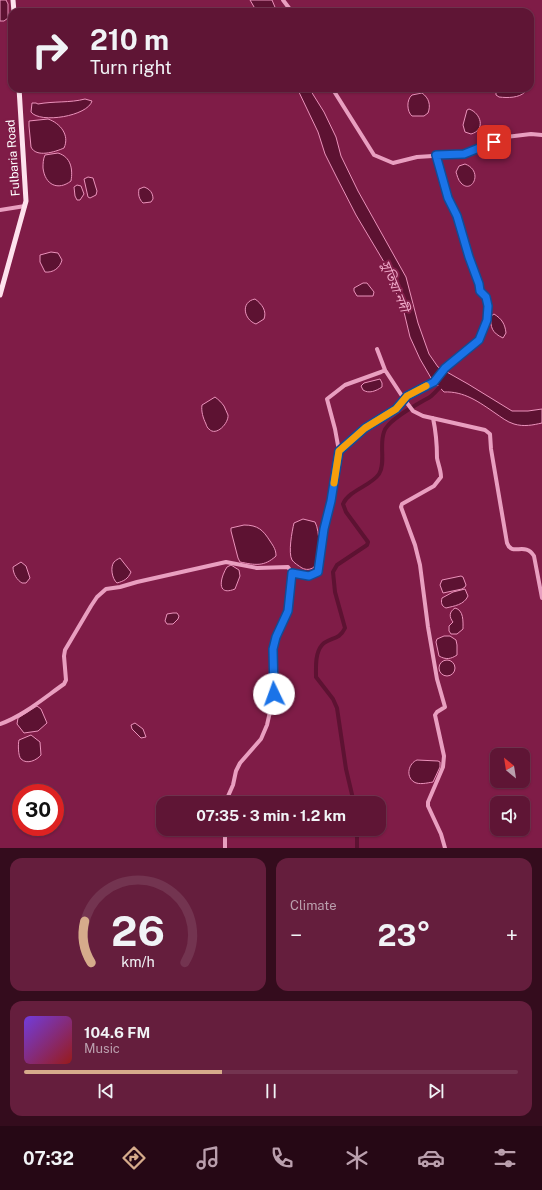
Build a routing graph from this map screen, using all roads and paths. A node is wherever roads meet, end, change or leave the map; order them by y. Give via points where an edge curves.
1 (19, 92) edge
2 (334, 92) edge
3 (542, 135) edge
4 (436, 155) junction
5 (25, 206) junction
6 (0, 210) edge
7 (0, 295) edge
8 (377, 349) dead end
9 (385, 370) junction
10 (404, 399) junction
11 (433, 418) junction
12 (339, 451) junction
13 (292, 573) junction
14 (542, 598) edge
15 (0, 724) edge
16 (228, 796) edge
17 (225, 836) edge
18 (225, 848) edge
19 (445, 848) edge

1 - 5 main road, Fulbaria Road
2 - 4 street via 374,156 393,163
3 - 4 street via 505,137 464,154
4 - 10 street via 480,291 486,297 487,320 479,340 445,368 434,382
5 - 6 street
5 - 7 main road, Fulbaria Road
8 - 9 street
9 - 10 street
9 - 12 street via 345,385 327,399
10 - 11 street via 413,411
10 - 12 street via 396,409 365,428
11 - 14 street via 485,430 490,434 507,543 511,549 531,551
11 - 19 street via 441,477 434,486 401,507 420,565 431,649 445,707 435,715 444,767 428,802
12 - 13 street via 318,572 309,576
13 - 15 street via 288,567 257,568 226,562 106,589 97,597 65,650 64,684 27,710
13 - 16 street via 288,611 273,649 274,694 267,725 261,739 240,763
17 - 18 street

